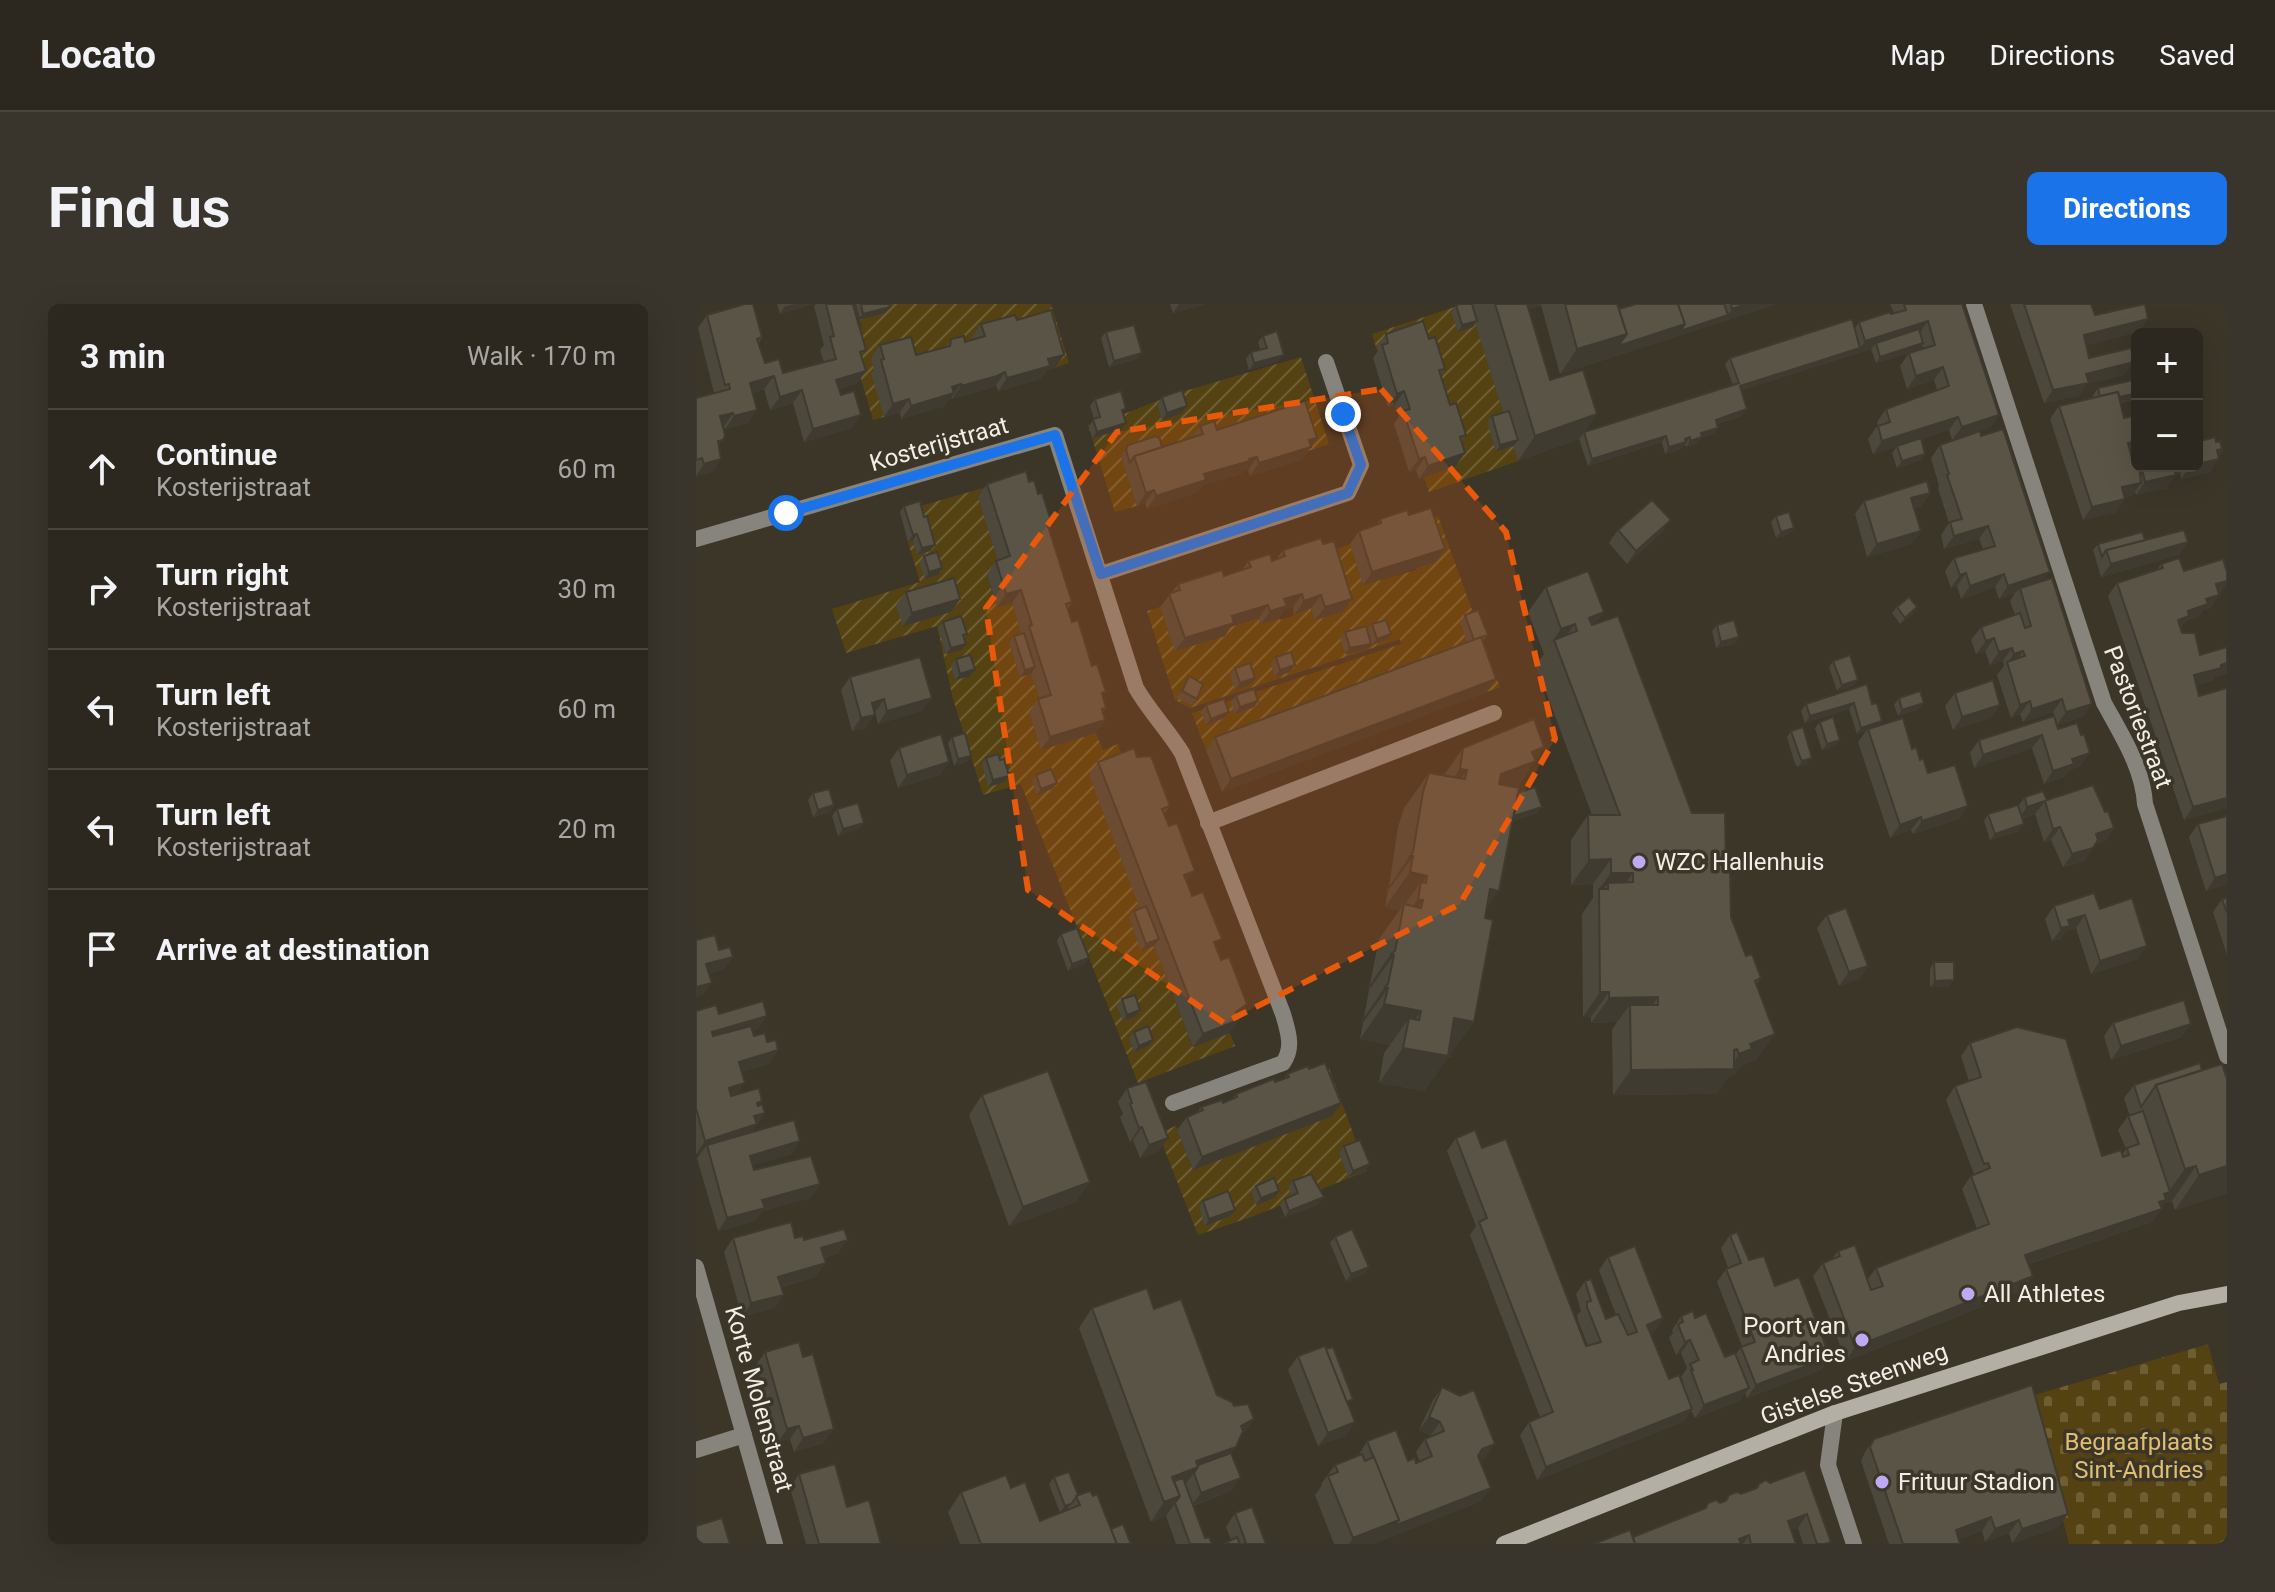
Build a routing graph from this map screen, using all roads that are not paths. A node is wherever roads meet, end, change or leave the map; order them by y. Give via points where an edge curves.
1 (1974, 304) edge
2 (1326, 362) dead end
3 (696, 539) edge
4 (1101, 574) junction
5 (1494, 713) dead end
6 (1208, 823) junction
7 (2227, 1056) edge
8 (1173, 1103) dead end
9 (696, 1267) edge
10 (2227, 1294) edge
11 (1835, 1413) junction
12 (744, 1435) junction
13 (696, 1450) edge
14 (775, 1544) edge
15 (1504, 1544) edge
16 (1854, 1544) edge

1 - 7 street, Pastoriestraat via 2104,703 2144,787 2145,804
2 - 4 street via 1361,465 1348,493
3 - 4 street, Kosterijstraat via 1055,435
4 - 6 street, Kosterijstraat via 1136,688 1182,753
5 - 6 street
6 - 8 street, Kosterijstraat via 1283,1014 1290,1054 1283,1063
9 - 12 street, Korte Molenstraat
10 - 11 main road, Gistelse Steenweg via 2164,1307
11 - 15 main road, Gistelse Steenweg
11 - 16 street via 1828,1465
12 - 13 street
12 - 14 street, Korte Molenstraat

